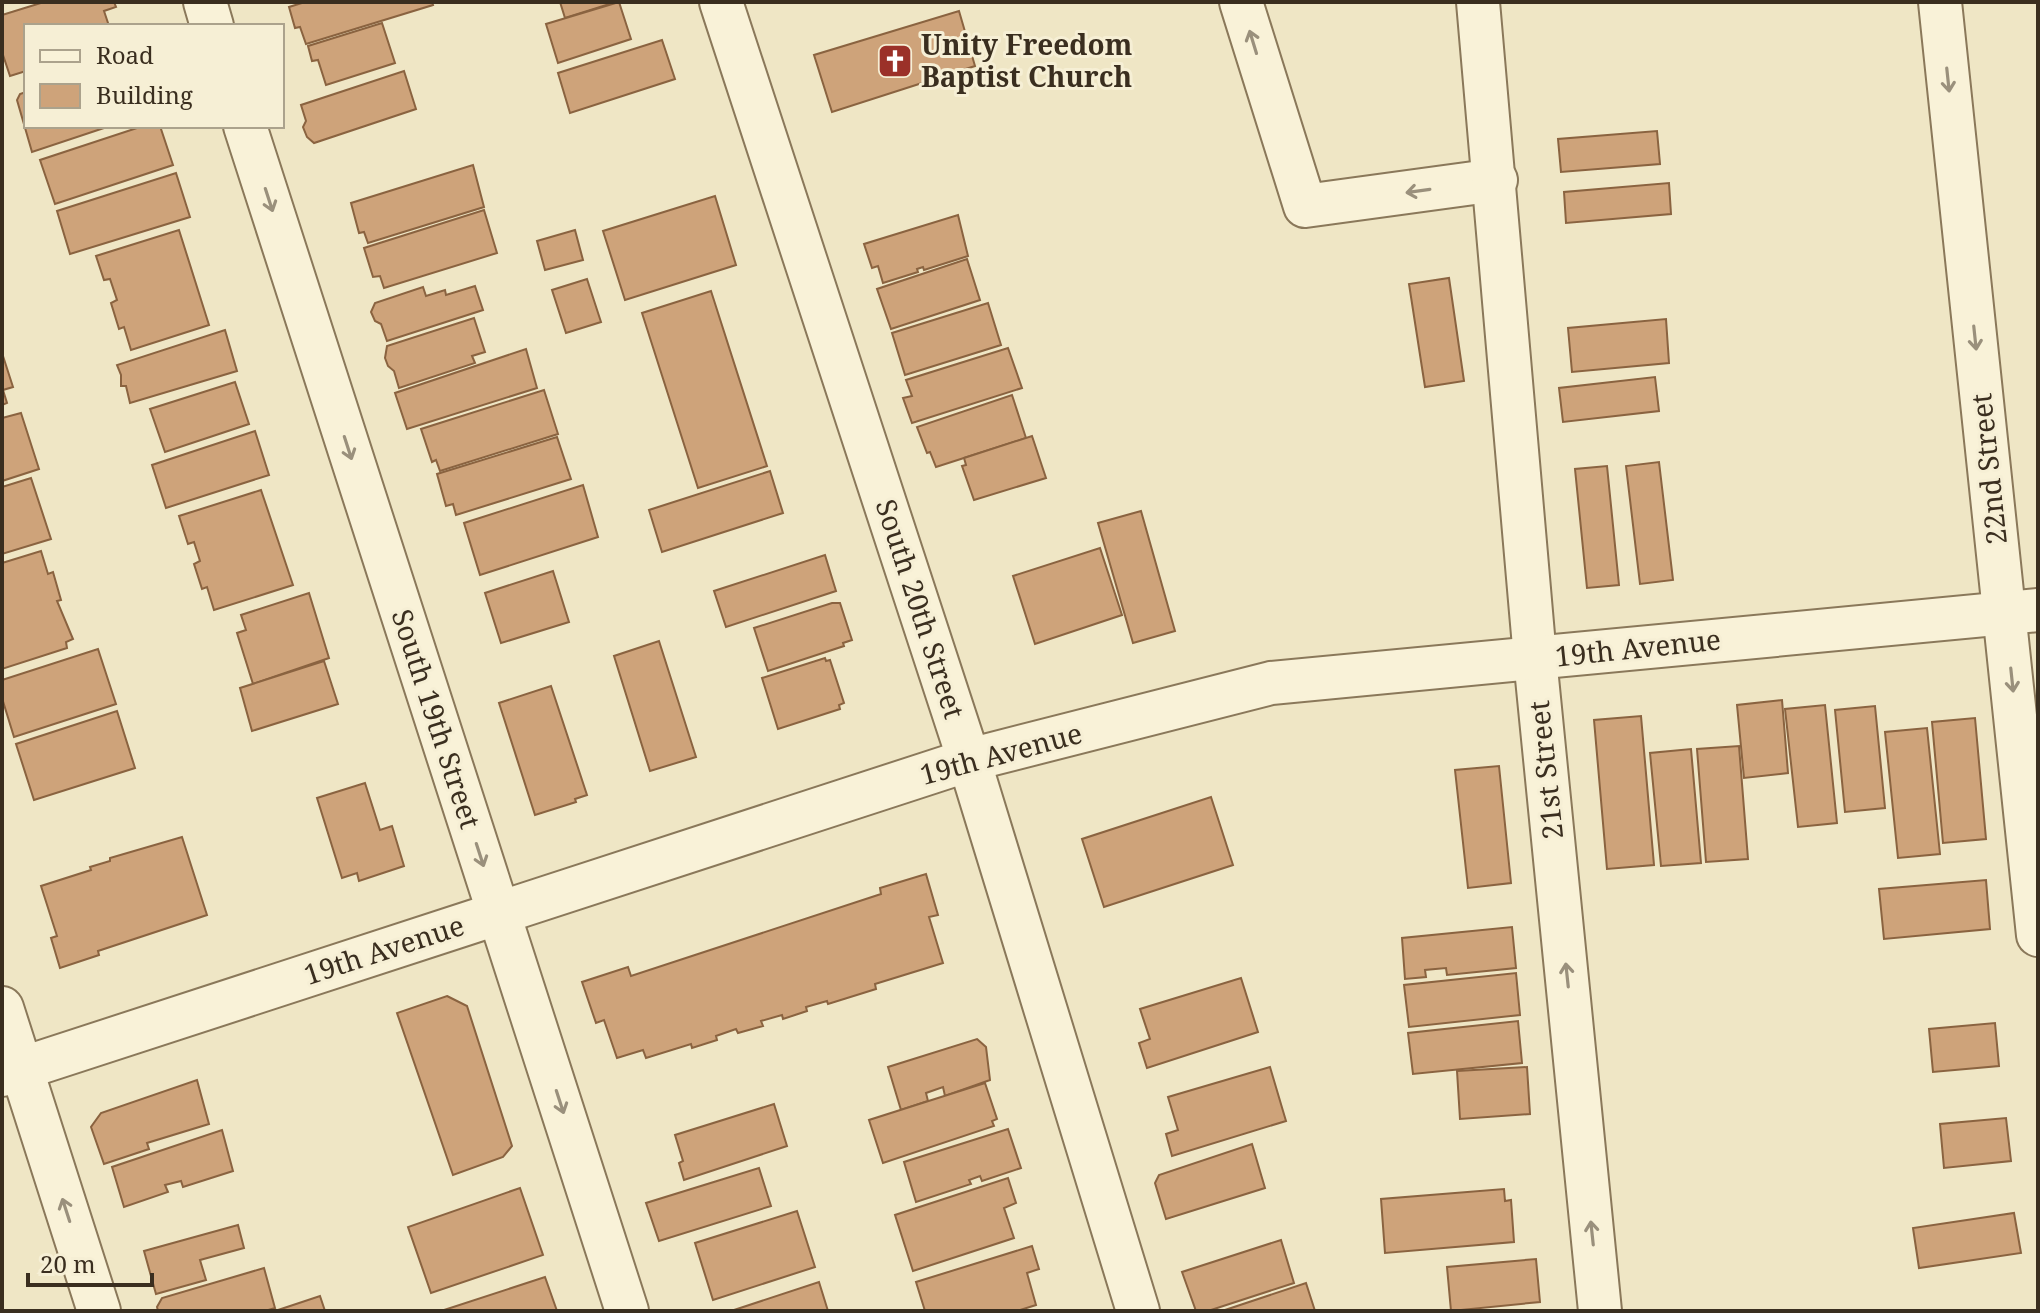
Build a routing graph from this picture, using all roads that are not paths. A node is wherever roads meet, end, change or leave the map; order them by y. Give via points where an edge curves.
1 (205, 2) edge
2 (721, 2) edge
3 (1241, 2) edge
4 (1478, 2) edge
5 (1940, 2) edge
6 (211, 24) edge
7 (246, 128) edge
8 (1496, 180) junction
9 (2021, 611) edge
10 (1535, 658) junction
11 (969, 760) junction
12 (499, 913) junction
13 (2038, 935) edge
14 (2, 1008) edge
15 (12, 1071) edge
16 (99, 1311) edge
17 (627, 1311) edge
18 (1138, 1311) edge
19 (1600, 1311) edge

1 - 6 street
2 - 11 street, South 20th Street
8 -> 3 street via 1305,206
4 - 8 street, 21st Street
5 -> 9 street, 22nd Street
7 -> 12 street, South 19th Street
8 - 10 street, 21st Street
9 - 10 street, 19th Avenue
9 -> 13 street, 22nd Street
10 - 11 street, 19th Avenue via 1271,683
19 -> 10 street, 21st Street
11 - 12 street, 19th Avenue
11 - 18 street, South 20th Street
12 - 15 street, 19th Avenue
12 -> 17 street, South 19th Street
14 - 15 street
16 -> 15 street

